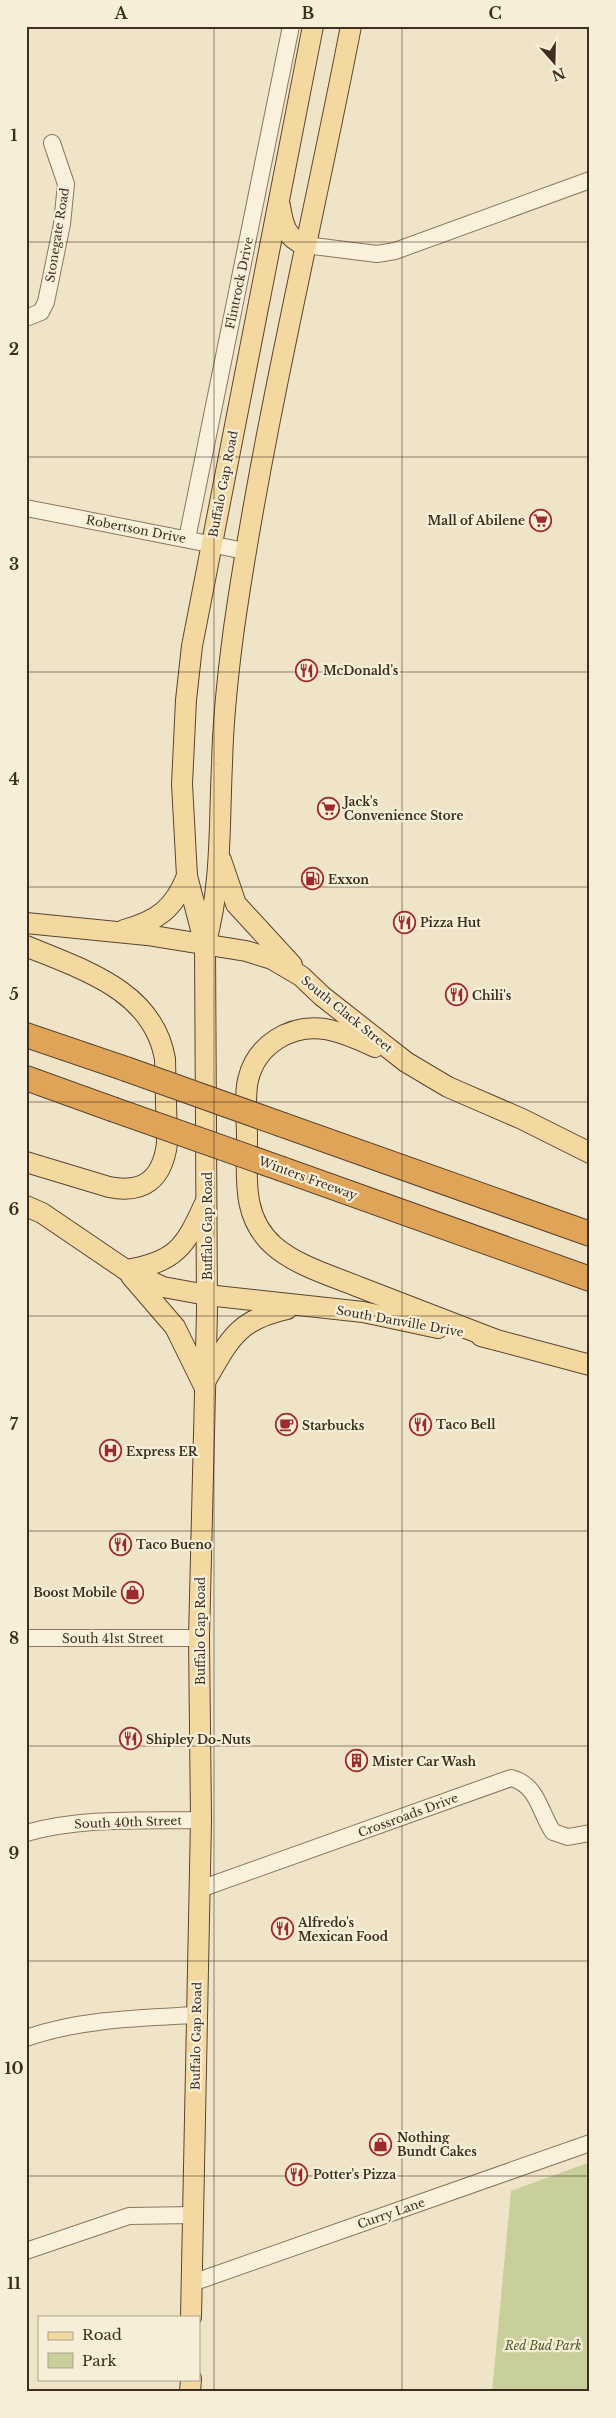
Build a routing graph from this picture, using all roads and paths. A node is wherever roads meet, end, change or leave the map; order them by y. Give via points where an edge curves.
1 (291, 26) edge
2 (313, 26) edge
3 (351, 26) edge
4 (52, 143) dead end
5 (590, 180) edge
6 (279, 199) junction
7 (305, 245) junction
8 (26, 318) edge
9 (26, 508) edge
10 (187, 539) junction
11 (211, 544) junction
12 (245, 551) junction
13 (219, 854) junction
14 (187, 876) junction
15 (26, 923) edge
16 (117, 932) junction
17 (205, 945) junction
18 (26, 946) edge
19 (301, 976) junction
20 (32, 1037) edge
21 (406, 1062) junction
22 (26, 1078) edge
23 (590, 1153) edge
24 (26, 1162) edge
25 (206, 1199) junction
26 (26, 1206) edge
27 (590, 1234) edge
28 (514, 1252) junction
29 (126, 1270) junction
30 (590, 1279) edge
31 (590, 1285) edge
32 (207, 1296) junction
33 (303, 1306) junction
34 (494, 1339) junction
35 (590, 1365) edge
36 (205, 1385) junction
37 (26, 1638) edge
38 (199, 1638) junction
39 (201, 1820) junction
40 (590, 1833) edge
41 (26, 1834) edge
42 (200, 1889) junction
43 (196, 2015) junction
44 (26, 2038) edge
45 (590, 2143) edge
46 (194, 2215) junction
47 (26, 2251) edge
48 (192, 2283) junction
49 (192, 2316) edge

1 - 10 street, Flintrock Drive
2 - 6 main road, Buffalo Gap Road
3 - 7 main road, Buffalo Gap Road
4 - 8 street, Stonegate Road via 66,184 62,224 46,302 40,312
5 - 7 street via 395,251 377,254
6 - 7 main road via 285,229 290,237
6 - 11 main road, Buffalo Gap Road
7 - 12 main road, Buffalo Gap Road
9 - 10 street, Robertson Drive
10 - 11 street, Robertson Drive
11 - 12 street, Robertson Drive
11 - 14 main road, Buffalo Gap Road via 192,646 186,700 182,784
12 - 13 main road, Buffalo Gap Road via 228,675
13 - 17 main road, Buffalo Gap Road via 214,914
13 - 19 main road via 236,904
14 - 16 main road via 179,897 159,915 144,924
14 - 17 main road, Buffalo Gap Road
15 - 16 main road, South Clack Street
16 - 17 main road, South Clack Street
17 - 19 main road, South Clack Street via 263,956
17 - 25 main road, Buffalo Gap Road
18 - 24 main road via 114,986 141,1006 163,1048 167,1144 166,1158 155,1177 147,1184 123,1190
19 - 21 main road, South Clack Street
20 - 27 highway, bridge
21 - 23 main road, South Clack Street via 448,1087
21 - 34 main road via 358,1039 313,1028 299,1030 274,1041 256,1056 248,1081 248,1206 263,1233 288,1256
22 - 28 highway, Winters Freeway, bridge
25 - 29 main road via 192,1230 176,1253 142,1268
25 - 32 main road, Buffalo Gap Road
26 - 29 main road via 42,1213
28 - 30 highway, Winters Freeway
28 - 31 highway
29 - 32 main road, South Danville Drive via 163,1287
29 - 36 main road via 175,1327
32 - 33 main road, South Danville Drive
32 - 36 main road, Buffalo Gap Road
33 - 34 main road, South Danville Drive via 363,1312
33 - 36 main road via 266,1314 232,1336
34 - 35 main road, South Danville Drive
36 - 38 main road, Buffalo Gap Road
37 - 38 street, South 41st Street
38 - 39 main road, Buffalo Gap Road
39 - 41 street, South 40th Street via 95,1821
39 - 42 main road, Buffalo Gap Road
40 - 42 street, Crossroads Drive via 568,1837 552,1832 524,1781 511,1778
42 - 43 main road, Buffalo Gap Road
43 - 44 street via 104,2020 48,2030
43 - 46 main road, Buffalo Gap Road
45 - 48 street, Curry Lane
46 - 47 street via 129,2216
46 - 48 main road, Buffalo Gap Road
48 - 49 main road, Buffalo Gap Road

